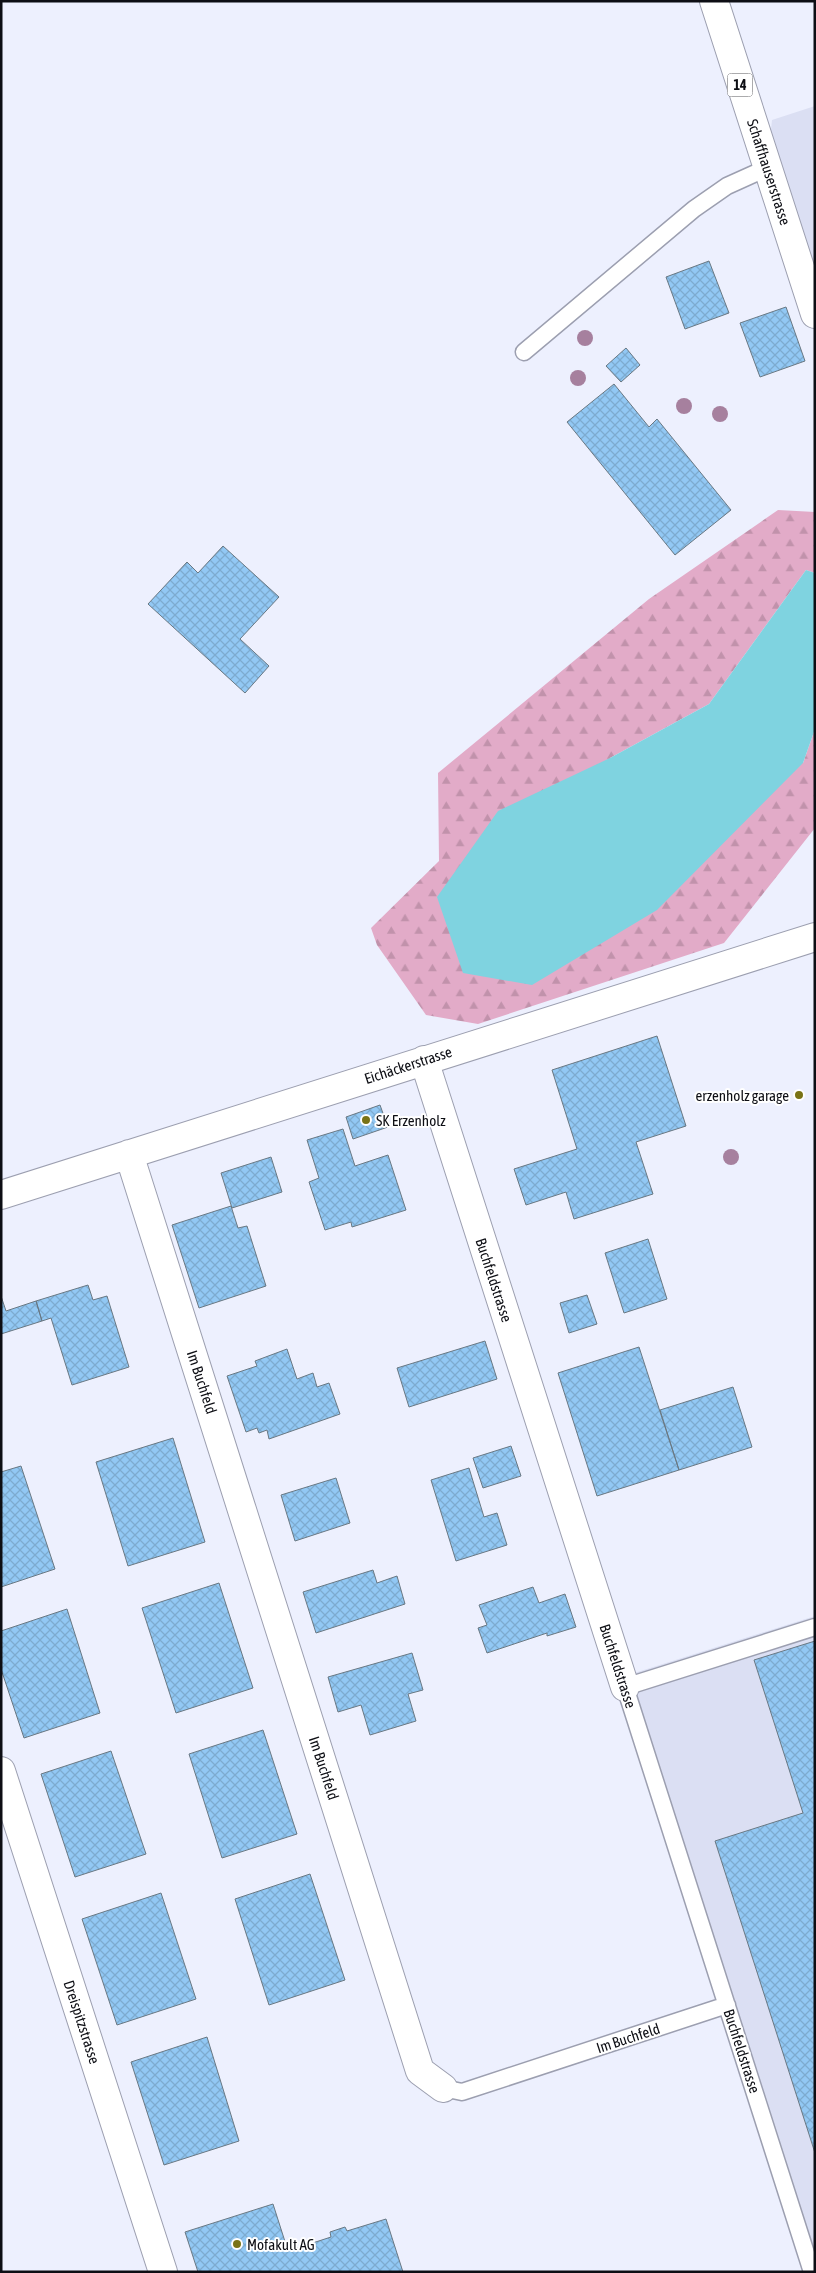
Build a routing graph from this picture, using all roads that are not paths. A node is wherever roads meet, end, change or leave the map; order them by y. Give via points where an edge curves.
1 (714, 1) edge
2 (767, 168) junction
3 (815, 314) edge
4 (524, 352) dead end
5 (815, 937) edge
6 (424, 1060) junction
7 (129, 1154) junction
8 (1, 1195) edge
9 (815, 1627) edge
10 (625, 1687) junction
11 (1, 1771) edge
12 (727, 2005) junction
13 (443, 2088) joint
14 (163, 2272) edge
15 (812, 2272) edge

1 - 2 street, Schaffhauserstrasse / 14
2 - 3 street, Schaffhauserstrasse / 14
2 - 4 lane via 727,186 694,209
5 - 6 street, Eichäckerstrasse
6 - 7 street, Eichäckerstrasse
6 - 10 street, Buchfeldstrasse
7 - 8 street, Eichäckerstrasse
7 - 13 street, Im Buchfeld via 420,2072
9 - 10 lane
10 - 12 lane, Buchfeldstrasse
11 - 14 street, Dreispitzstrasse
12 - 13 lane, Im Buchfeld via 462,2092
12 - 15 lane, Buchfeldstrasse

